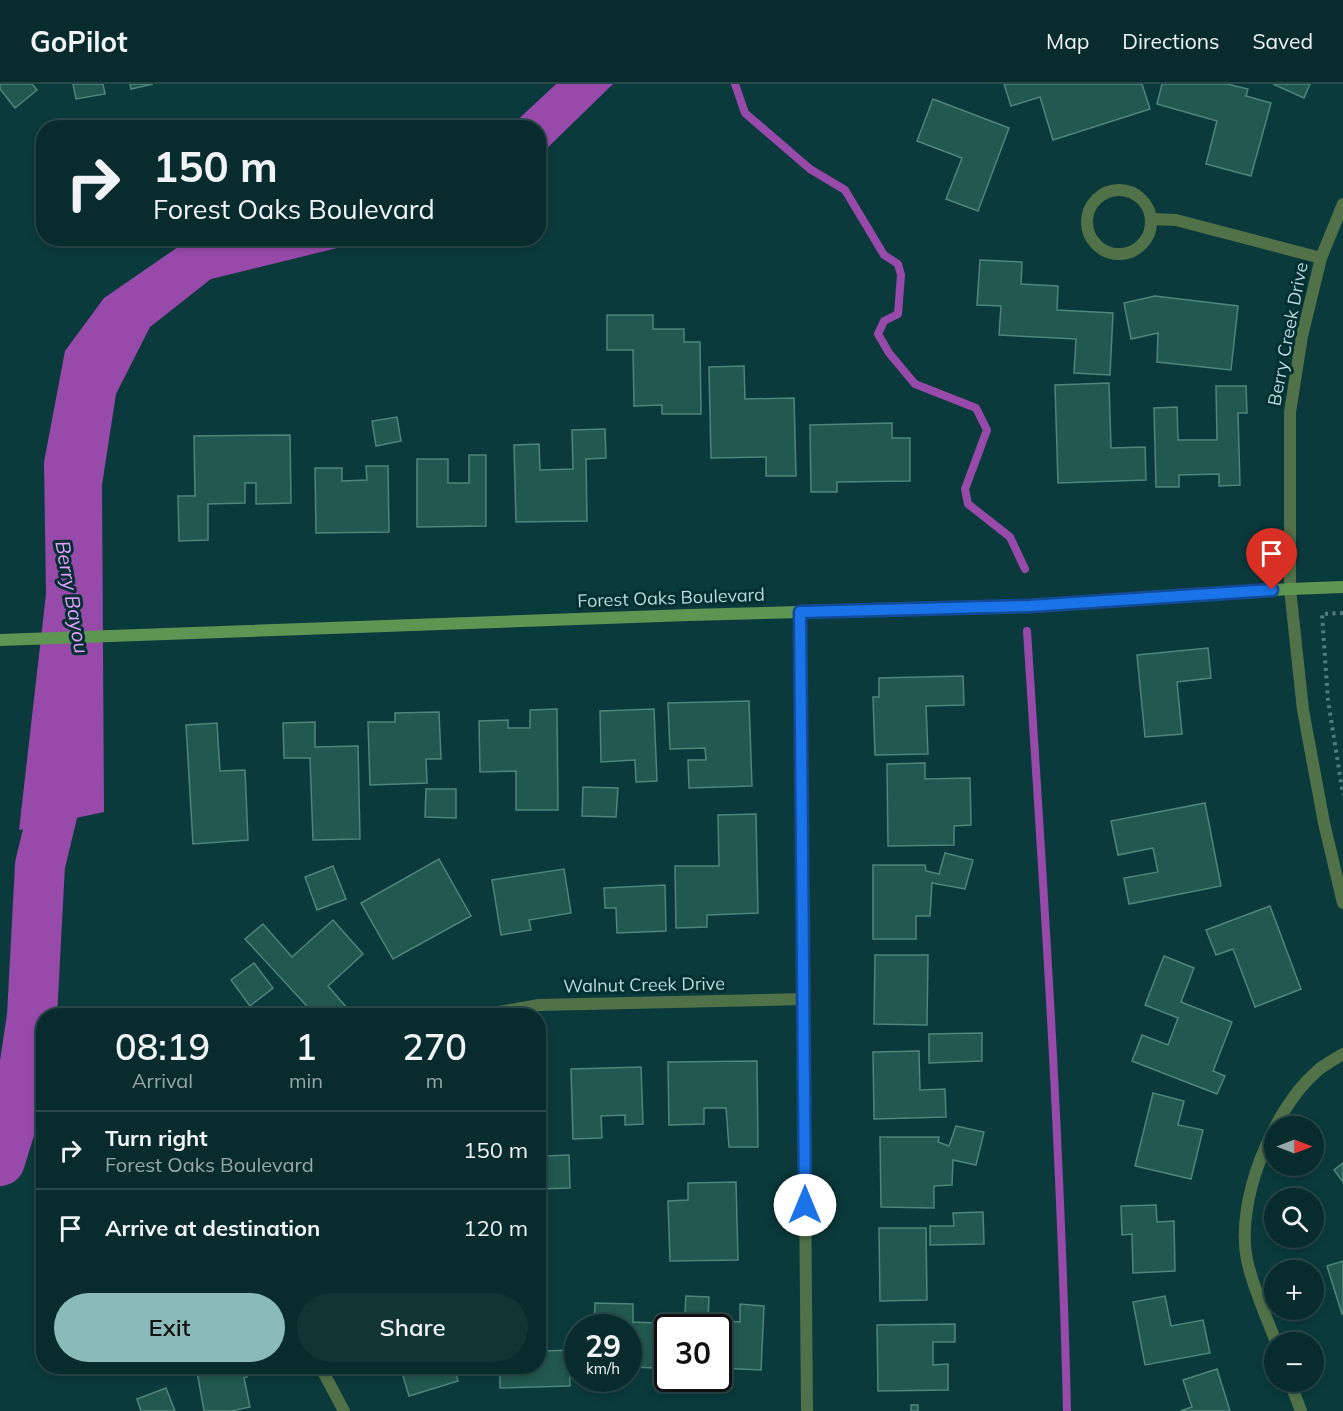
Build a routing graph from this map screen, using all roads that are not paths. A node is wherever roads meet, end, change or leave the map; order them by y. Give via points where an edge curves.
1 (1343, 204) edge
2 (1152, 219) junction
3 (1321, 258) junction
4 (1343, 587) edge
5 (1290, 589) junction
6 (800, 612) junction
7 (0, 640) edge
8 (1343, 903) edge
9 (804, 999) junction
10 (522, 1008) edge
11 (1343, 1054) edge
12 (1273, 1332) edge
13 (324, 1374) edge
14 (1294, 1392) edge
15 (344, 1411) edge
16 (807, 1411) edge
17 (1301, 1411) edge

1 - 3 street, Berry Creek Drive
2 - 2 street via 1143,200 1134,193 1112,190 1094,202 1088,212 1088,233 1093,242 1110,254 1131,253 1140,248 1151,230
2 - 3 street via 1176,220
3 - 5 street, Berry Creek Drive via 1302,336 1290,412
4 - 5 street, Forest Oaks Boulevard
5 - 6 street, Forest Oaks Boulevard via 1029,606
5 - 8 street, Berry Creek Drive via 1303,710
6 - 7 street, Forest Oaks Boulevard
6 - 9 street
9 - 10 street, Walnut Creek Drive
9 - 16 street
11 - 12 street via 1316,1071 1290,1102 1270,1133 1254,1178 1245,1222 1247,1259
13 - 15 street
14 - 17 street

